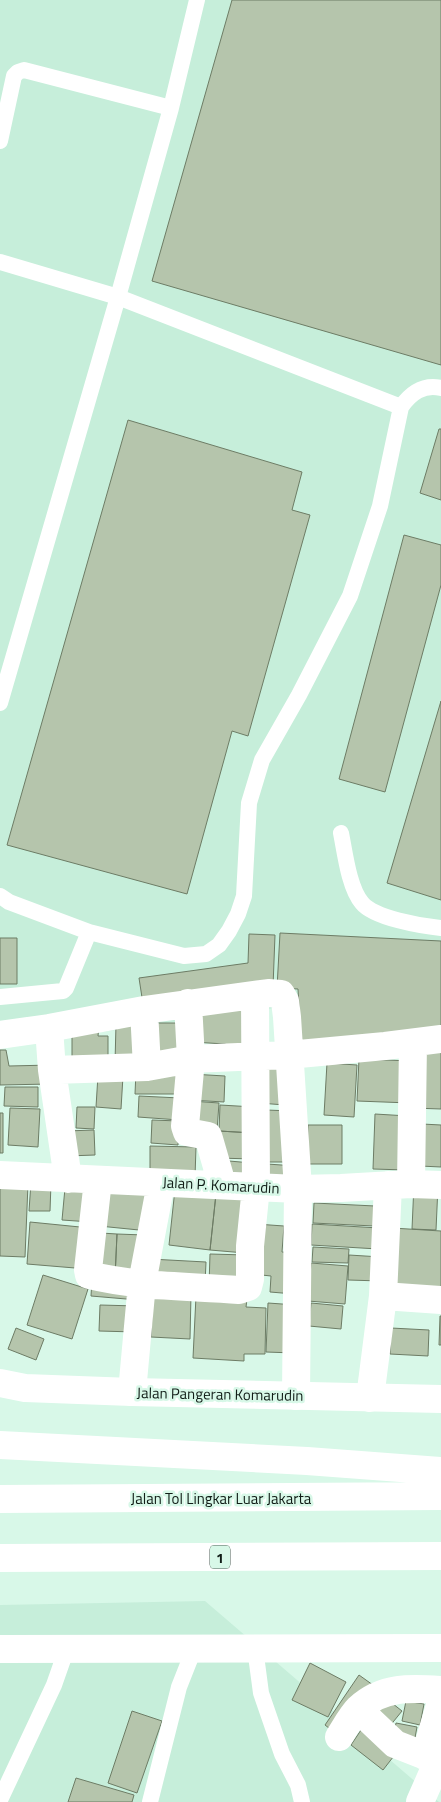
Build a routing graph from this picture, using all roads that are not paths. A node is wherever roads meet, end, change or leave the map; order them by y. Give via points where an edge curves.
1 (197, 0) edge
2 (171, 108) junction
3 (0, 141) edge
4 (0, 262) edge
5 (118, 297) junction
6 (441, 388) edge
7 (401, 407) junction
8 (0, 703) edge
9 (341, 833) dead end
10 (0, 896) edge
11 (441, 928) edge
12 (89, 932) junction
13 (254, 995) junction
14 (0, 997) edge
15 (188, 1003) junction
16 (144, 1010) junction
17 (49, 1028) junction
18 (0, 1035) edge
19 (441, 1039) edge
20 (413, 1043) junction
21 (288, 1055) junction
22 (256, 1057) junction
23 (191, 1058) junction
24 (148, 1067) junction
25 (52, 1070) junction
26 (0, 1175) edge
27 (68, 1179) junction
28 (98, 1180) junction
29 (161, 1183) junction
30 (222, 1184) junction
31 (400, 1184) junction
32 (441, 1185) edge
33 (256, 1187) junction
34 (298, 1189) junction
35 (142, 1283) junction
36 (383, 1296) junction
37 (441, 1300) edge
38 (0, 1383) edge
39 (132, 1392) junction
40 (296, 1396) junction
41 (370, 1398) junction
42 (441, 1399) edge
43 (0, 1444) edge
44 (441, 1471) edge
45 (441, 1496) edge
46 (0, 1499) edge
47 (441, 1556) edge
48 (0, 1558) edge
49 (67, 1648) junction
50 (255, 1648) junction
51 (441, 1648) edge
52 (194, 1649) junction
53 (0, 1650) edge
54 (441, 1690) edge
55 (441, 1702) edge
56 (358, 1709) junction
57 (338, 1738) dead end
58 (435, 1760) edge
59 (0, 1800) edge
60 (150, 1802) edge
61 (302, 1802) edge
62 (420, 1802) edge

1 - 2 lane
2 - 3 lane via 24,70 14,76
2 - 5 lane
4 - 5 lane
5 - 7 lane
5 - 8 lane
6 - 7 lane via 420,389
7 - 12 lane via 380,506 350,596 262,760 249,803 244,896 229,931 219,946 206,954 184,956
9 - 11 lane via 354,887 361,902 370,910 390,917
10 - 12 lane
12 - 14 lane via 63,991
13 - 15 main road
13 - 21 main road via 281,994 285,1001
13 - 22 main road
15 - 16 main road
15 - 23 main road
16 - 17 main road
16 - 24 main road
17 - 18 main road
17 - 25 main road
19 - 20 main road
20 - 21 main road
20 - 31 main road
21 - 22 main road
21 - 34 main road
22 - 23 main road
22 - 33 main road
23 - 24 main road
23 - 30 main road via 185,1129 208,1136
24 - 25 main road
25 - 27 main road
26 - 27 main road, Jalan P. Komarudin
27 - 28 main road, Jalan P. Komarudin
28 - 29 main road, Jalan P. Komarudin
28 - 35 main road via 88,1273 104,1279
29 - 30 main road, Jalan P. Komarudin
29 - 35 main road
30 - 33 main road, Jalan P. Komarudin
31 - 32 main road, Jalan P. Komarudin
31 - 34 main road, Jalan P. Komarudin
31 - 36 main road
33 - 34 main road, Jalan P. Komarudin
33 - 35 main road via 248,1287 239,1290
34 - 40 main road
35 - 39 main road
36 - 37 main road
36 - 41 main road
38 - 39 main road, Jalan Pangeran Komarudin via 25,1388
39 - 40 main road, Jalan Pangeran Komarudin
40 - 41 main road, Jalan Pangeran Komarudin
41 - 42 main road, Jalan Pangeran Komarudin
43 - 44 main road
45 - 46 main road, Jalan Tol Lingkar Luar Jakarta
47 - 48 main road, 1
49 - 52 main road
49 - 53 main road
49 - 59 lane via 54,1685
50 - 51 main road
50 - 52 main road
50 - 61 lane via 261,1692
52 - 60 lane via 179,1687
54 - 56 main road via 395,1689 378,1694
55 - 58 main road
56 - 57 main road
56 - 58 main road via 394,1744
58 - 62 main road

